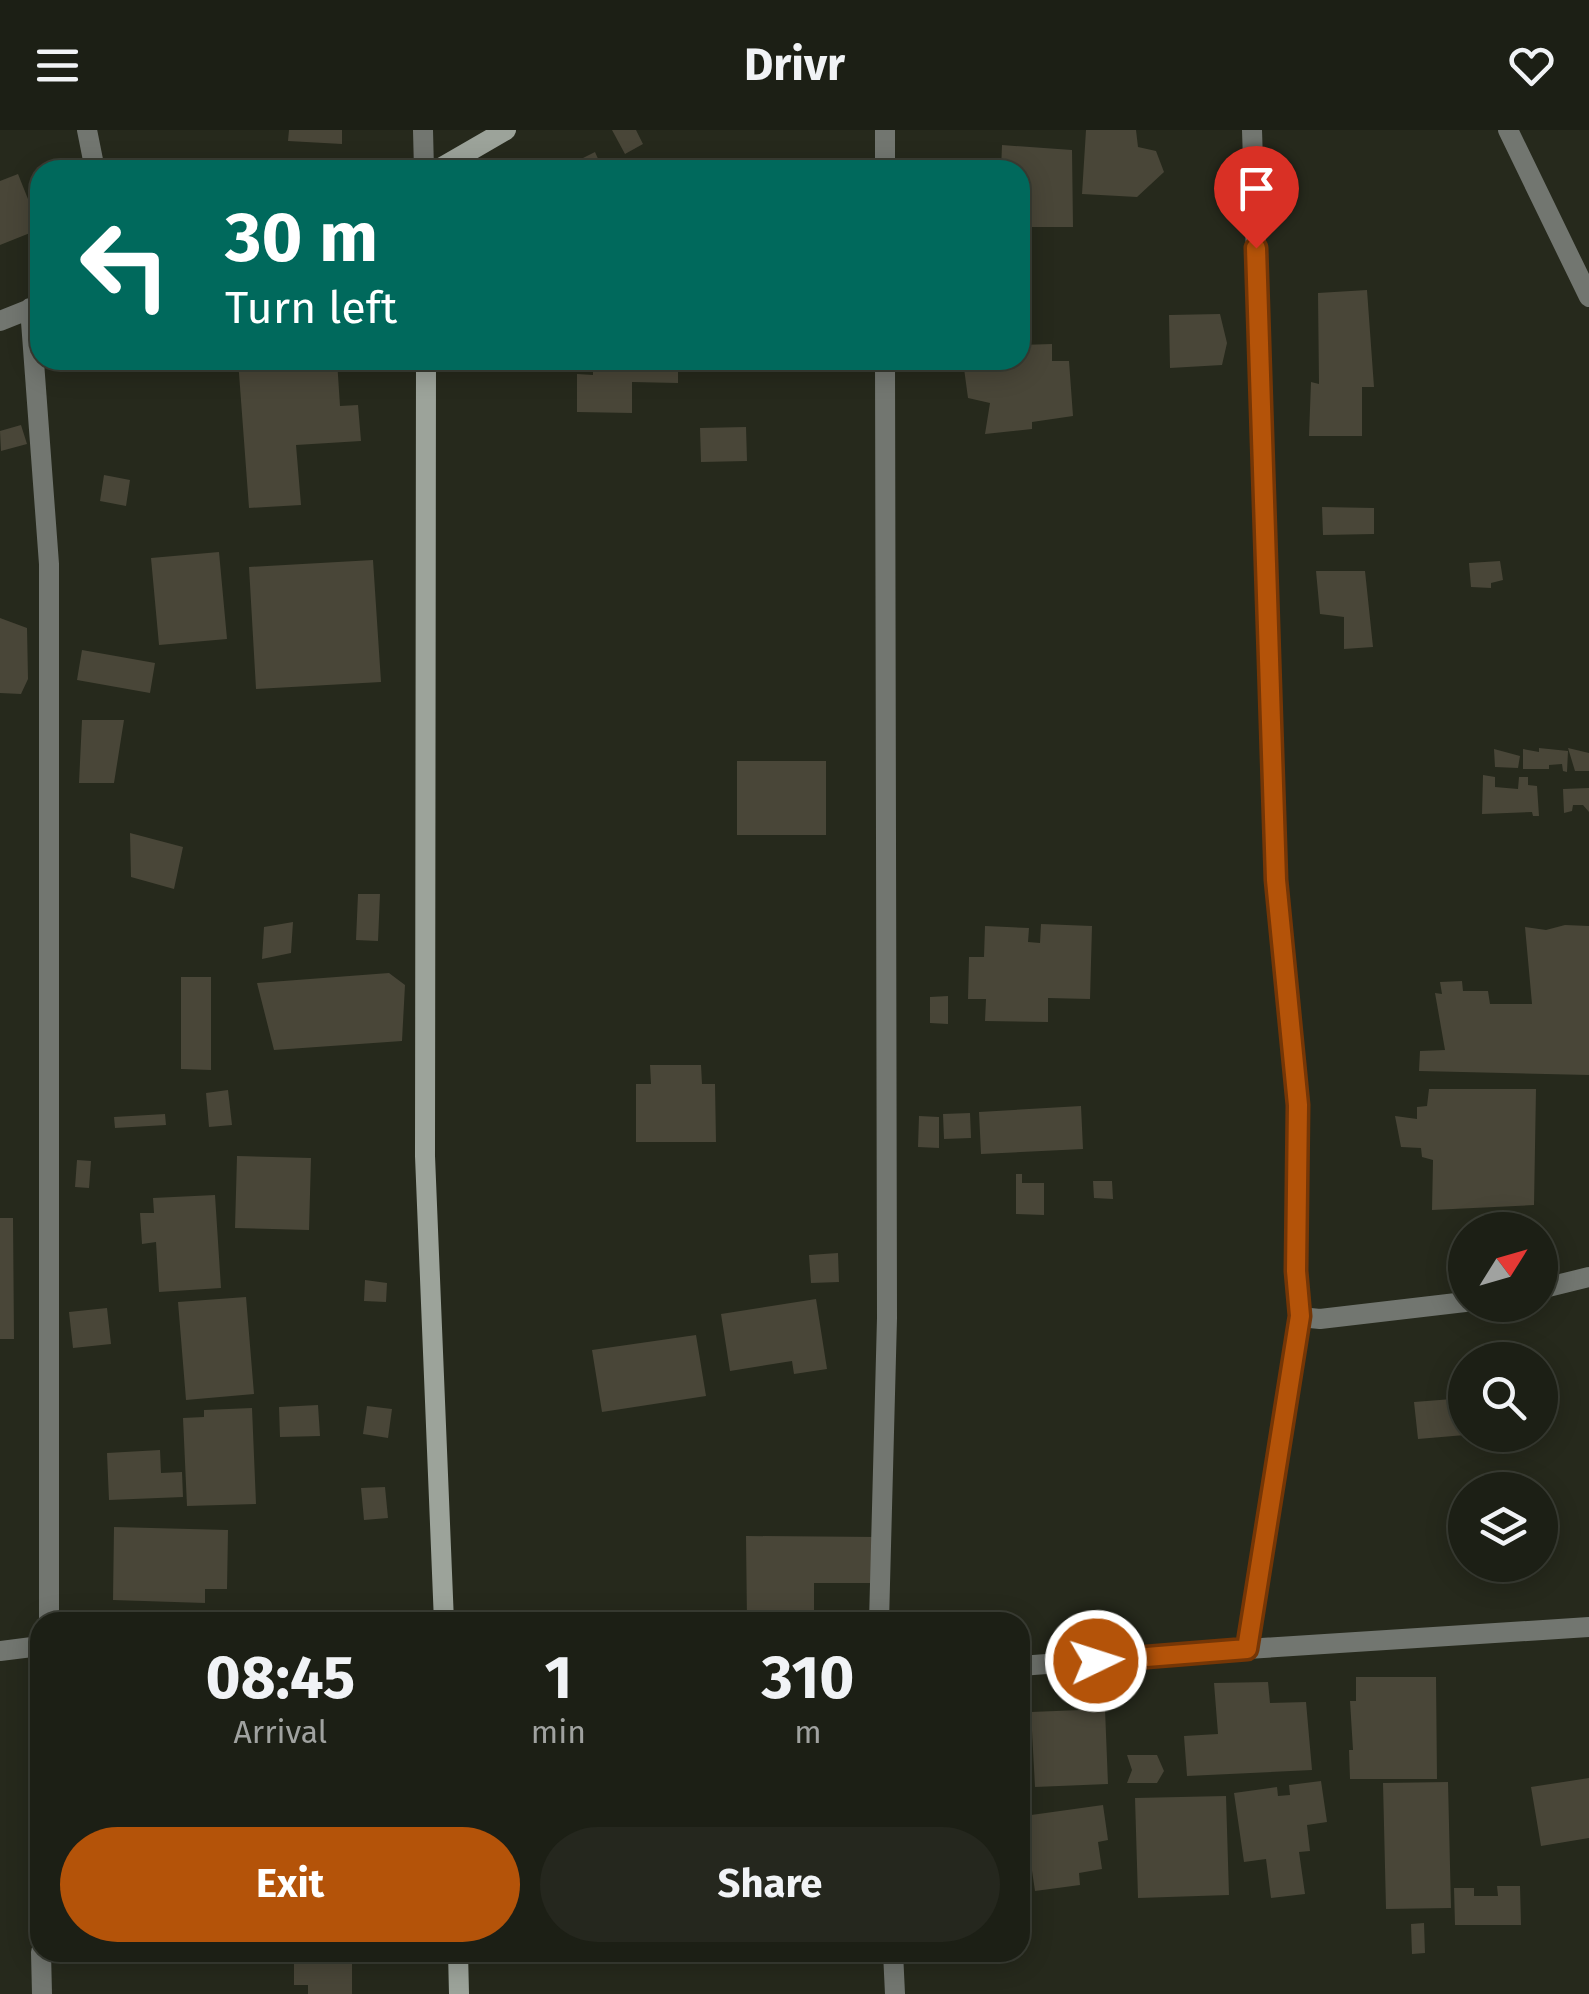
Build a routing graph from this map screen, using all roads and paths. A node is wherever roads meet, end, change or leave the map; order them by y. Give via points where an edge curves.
1 (87, 130) edge
2 (423, 130) edge
3 (506, 130) edge
4 (885, 130) edge
5 (1252, 130) edge
6 (1508, 130) edge
7 (93, 160) edge
8 (424, 160) edge
9 (454, 160) edge
10 (885, 160) edge
11 (1589, 296) edge
12 (30, 308) edge
13 (0, 321) edge
14 (38, 370) edge
15 (426, 370) edge
16 (885, 370) edge
17 (1589, 1277) edge
18 (1558, 1284) edge
19 (1448, 1304) edge
20 (1300, 1316) junction
21 (49, 1612) edge
22 (444, 1612) edge
23 (879, 1612) edge
24 (1589, 1627) edge
25 (30, 1647) edge
26 (1247, 1649) junction
27 (0, 1651) edge
28 (1030, 1665) edge
29 (41, 1962) edge
30 (458, 1962) edge
31 (894, 1962) edge
32 (42, 1994) edge
33 (459, 1994) edge
34 (896, 1994) edge

1 - 7 street
2 - 8 street
3 - 9 street
4 - 10 street
5 - 20 street via 1276,880 1298,1105
6 - 11 street
12 - 13 street
14 - 21 street via 49,564
15 - 22 street via 425,1156
16 - 23 street via 886,1318
17 - 18 street
19 - 20 street
20 - 26 street
24 - 26 street
25 - 27 street
26 - 28 street
29 - 32 street
30 - 33 street
31 - 34 street

